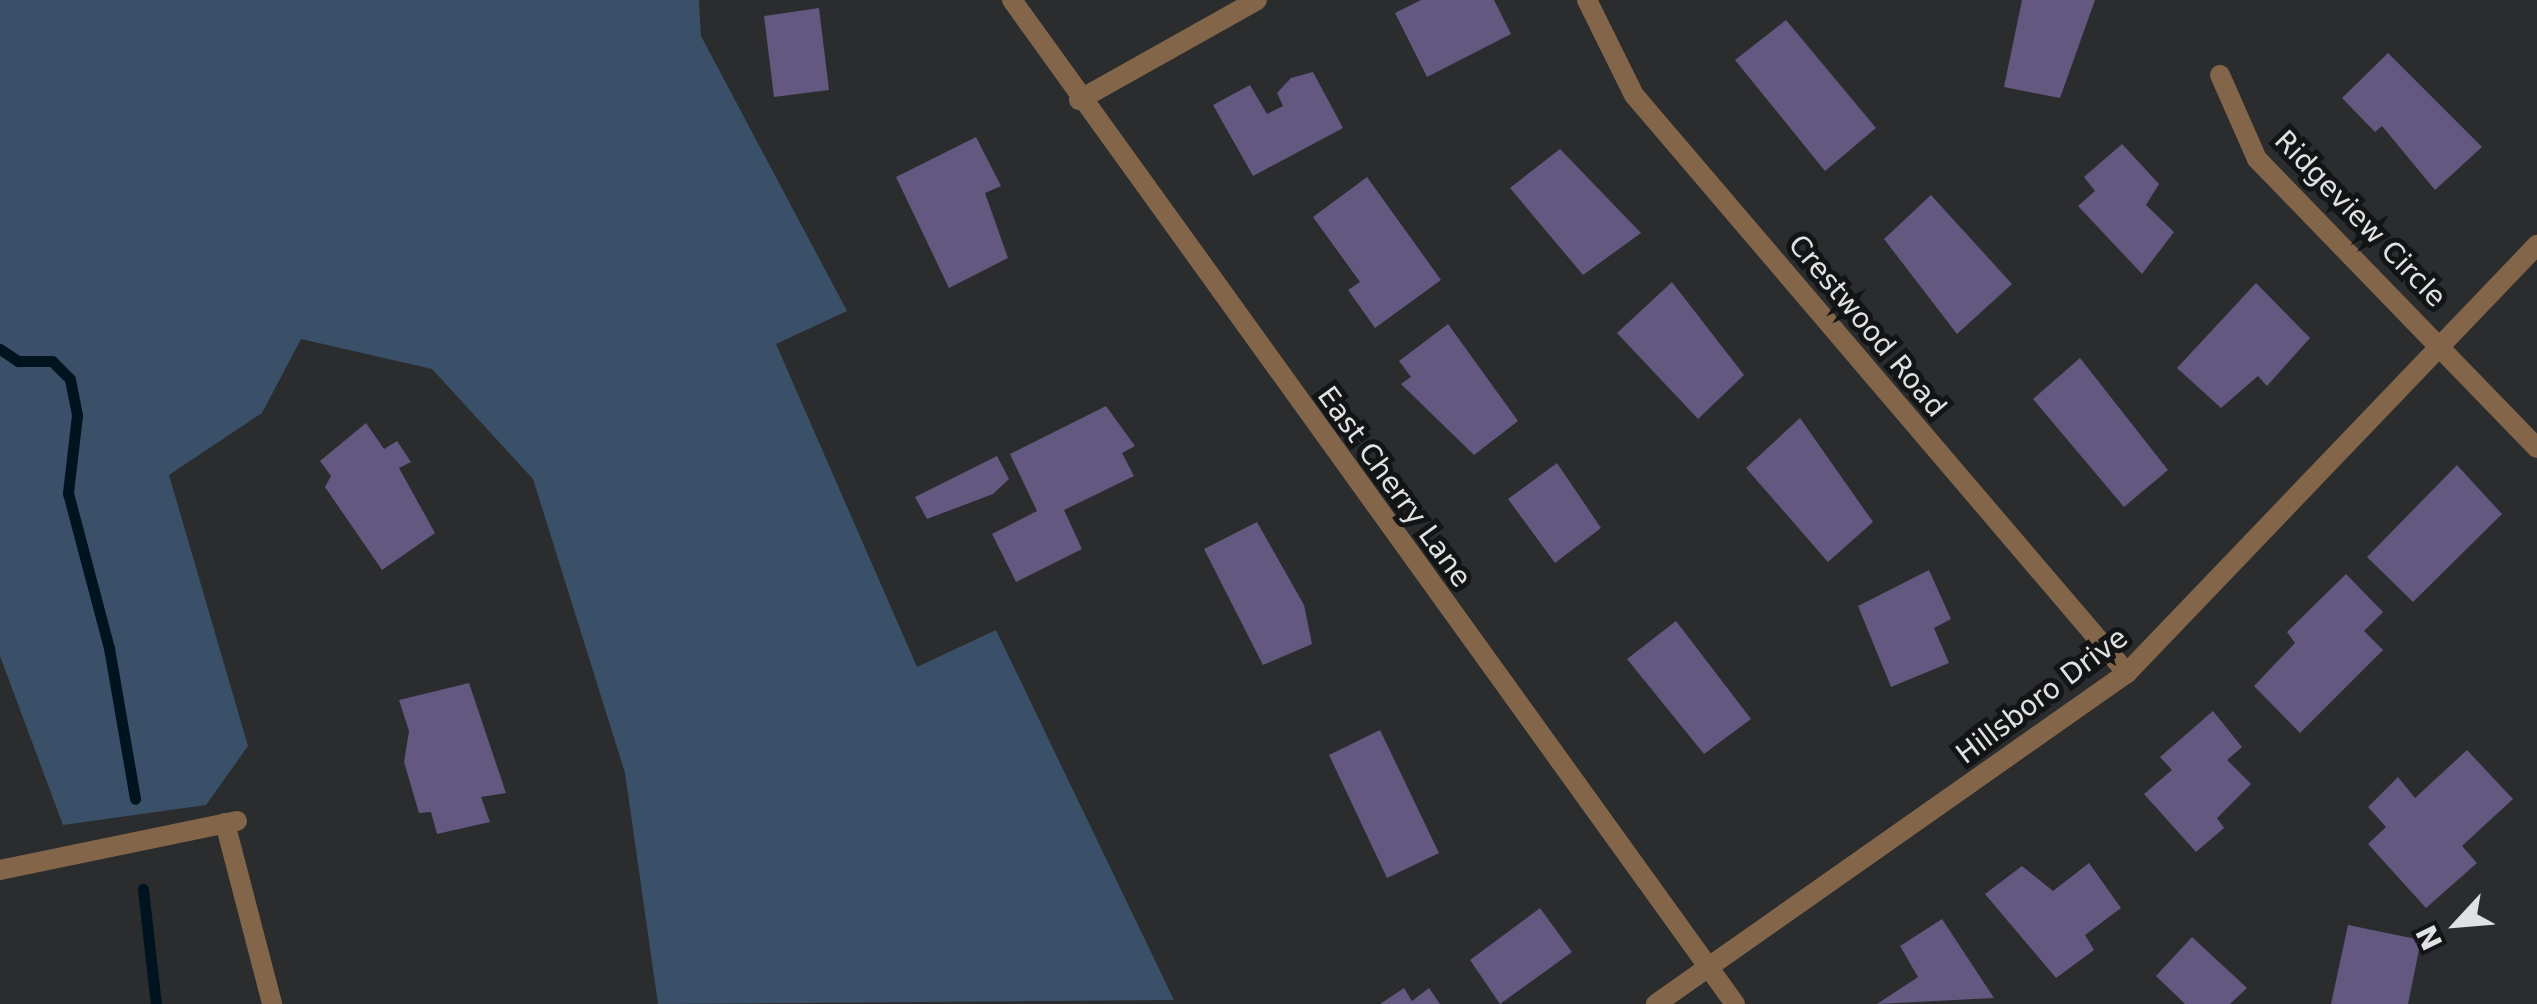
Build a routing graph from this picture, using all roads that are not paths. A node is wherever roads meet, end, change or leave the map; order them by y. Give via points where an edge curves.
1 (1012, 0) edge
2 (1257, 0) edge
3 (1588, 0) edge
4 (2220, 74) dead end
5 (1079, 100) junction
6 (2537, 245) edge
7 (2442, 342) junction
8 (2537, 448) edge
9 (2127, 673) junction
10 (0, 870) edge
11 (1710, 970) junction
12 (272, 1004) edge
13 (1656, 1004) edge
14 (1735, 1004) edge

1 - 5 street, East Cherry Lane
2 - 5 street
3 - 9 street, Crestwood Road via 1634,94
4 - 7 street, Ridgeview Circle via 2257,159
5 - 11 street, East Cherry Lane
6 - 7 street, Hillsboro Drive
7 - 8 street, Ridgeview Circle
7 - 9 street, Hillsboro Drive
9 - 11 street, Hillsboro Drive
10 - 12 street via 231,822
11 - 13 street, Hillsboro Drive
11 - 14 street, East Cherry Lane

